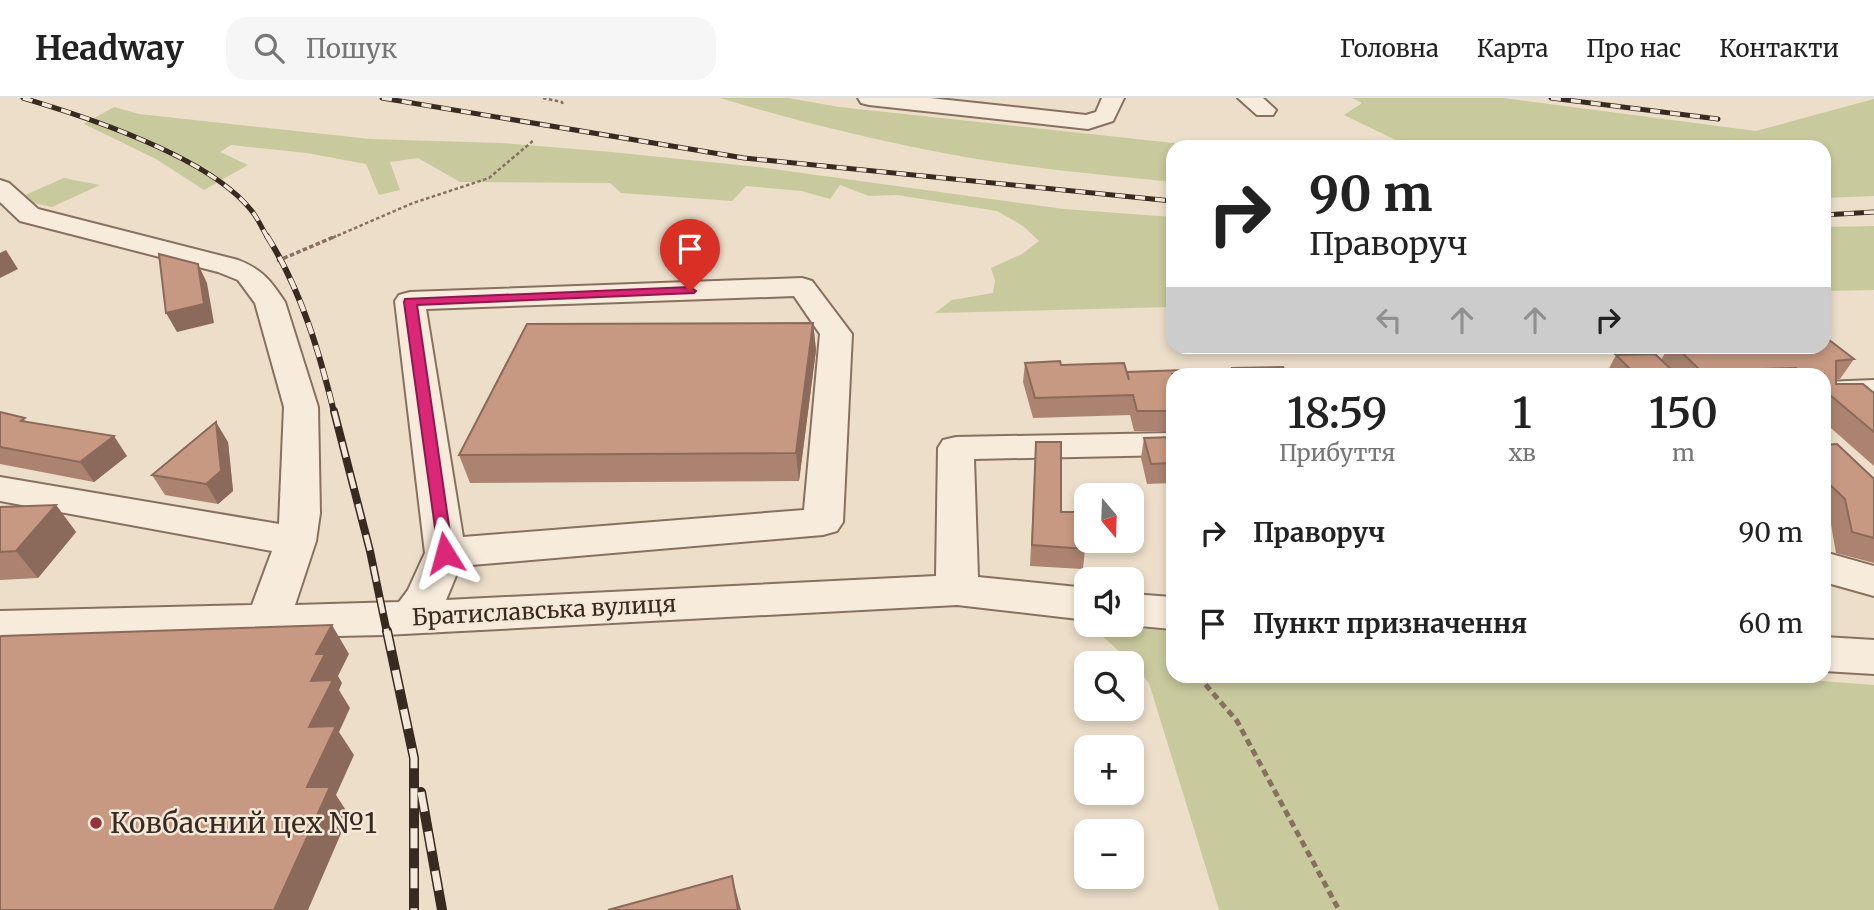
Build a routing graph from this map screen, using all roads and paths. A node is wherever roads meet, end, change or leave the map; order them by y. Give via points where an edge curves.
1 (543, 98) edge
2 (869, 98) edge
3 (1113, 98) edge
4 (563, 106) dead end
5 (534, 140) dead end
6 (1, 190) edge
7 (248, 274) junction
8 (1874, 390) edge
9 (1831, 392) edge
10 (1166, 444) edge
11 (0, 489) edge
12 (296, 541) junction
13 (445, 553) junction
14 (1831, 569) edge
15 (1874, 581) edge
16 (957, 590) junction
17 (1074, 603) edge
18 (1144, 611) edge
19 (1166, 613) edge
20 (412, 617) junction
21 (267, 622) junction
22 (0, 627) edge
23 (1831, 654) edge
24 (1874, 657) edge
25 (1204, 683) edge
26 (1339, 910) edge

1 - 4 path
2 - 3 street via 1088,122 1105,116
5 - 7 path via 489,178 413,204
6 - 7 street via 29,215
7 - 12 street via 270,302 301,407
8 - 9 street
10 - 16 street via 956,448
11 - 12 street
12 - 21 street
13 - 13 street via 410,302 802,287 836,334 824,522
13 - 20 street
14 - 15 street
16 - 17 street, Братиславська вулиця
16 - 20 street, Братиславська вулиця
18 - 19 street
20 - 21 street, Братиславська вулиця
21 - 22 street, Братиславська вулиця
23 - 24 street
25 - 26 path via 1237,721

